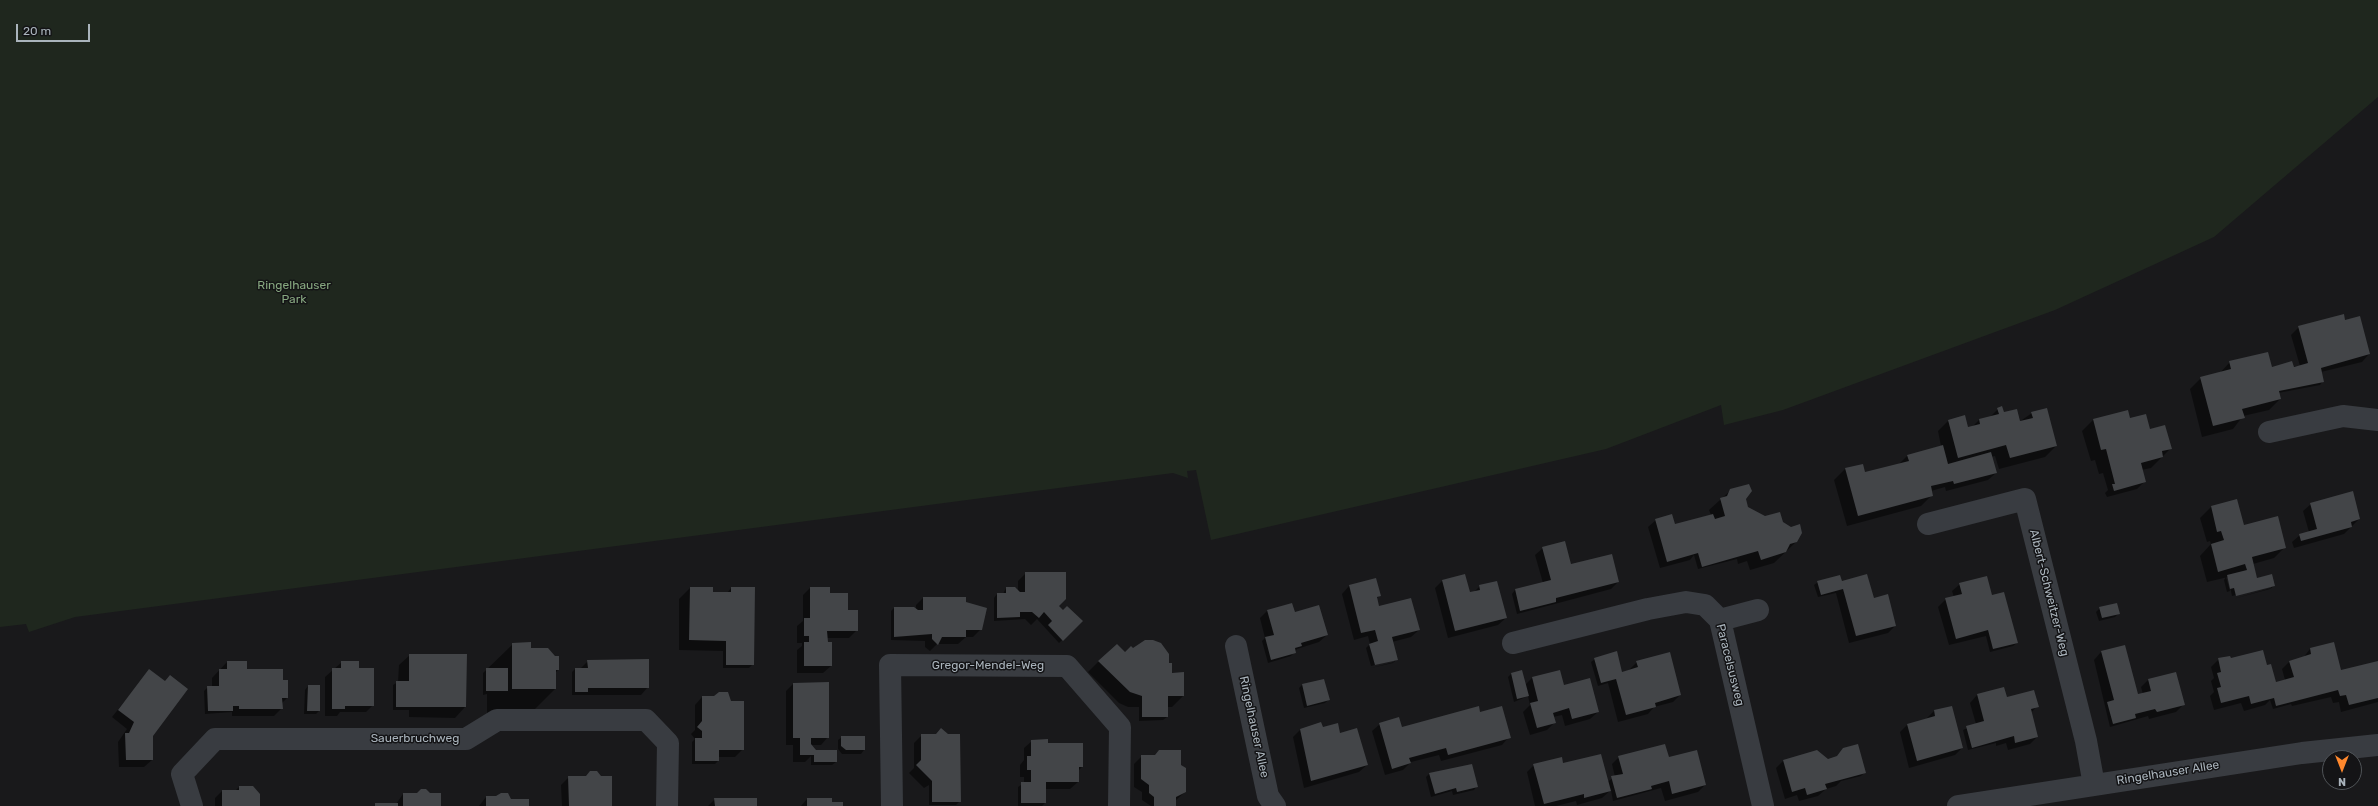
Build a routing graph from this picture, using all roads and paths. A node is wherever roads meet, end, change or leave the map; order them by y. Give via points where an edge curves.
1 (2378, 421) edge
2 (2269, 432) dead end
3 (1928, 524) dead end
4 (1758, 610) dead end
5 (1720, 620) junction
6 (1512, 643) dead end
7 (1236, 646) dead end
8 (2378, 744) edge
9 (2094, 785) junction
10 (192, 806) edge
11 (667, 806) edge
12 (892, 806) edge
13 (1119, 806) edge
14 (1275, 806) edge
15 (1763, 806) edge
16 (1958, 806) edge

1 - 2 street via 2343,416
3 - 9 street, Albert-Schweitzer-Weg via 2025,499 2086,741
4 - 5 street
5 - 6 street, Paracelsusweg via 1705,605 1686,602
5 - 15 street, Paracelsusweg
7 - 14 street, Ringelhauser Allee via 1268,796
8 - 9 street, Ringelhauser Allee
9 - 16 street, Ringelhauser Allee
10 - 11 street, Sauerbruchweg via 182,774 215,738 466,739 497,720 646,720 668,743
12 - 13 street, Gregor-Mendel-Weg via 890,665 1068,666 1120,727

